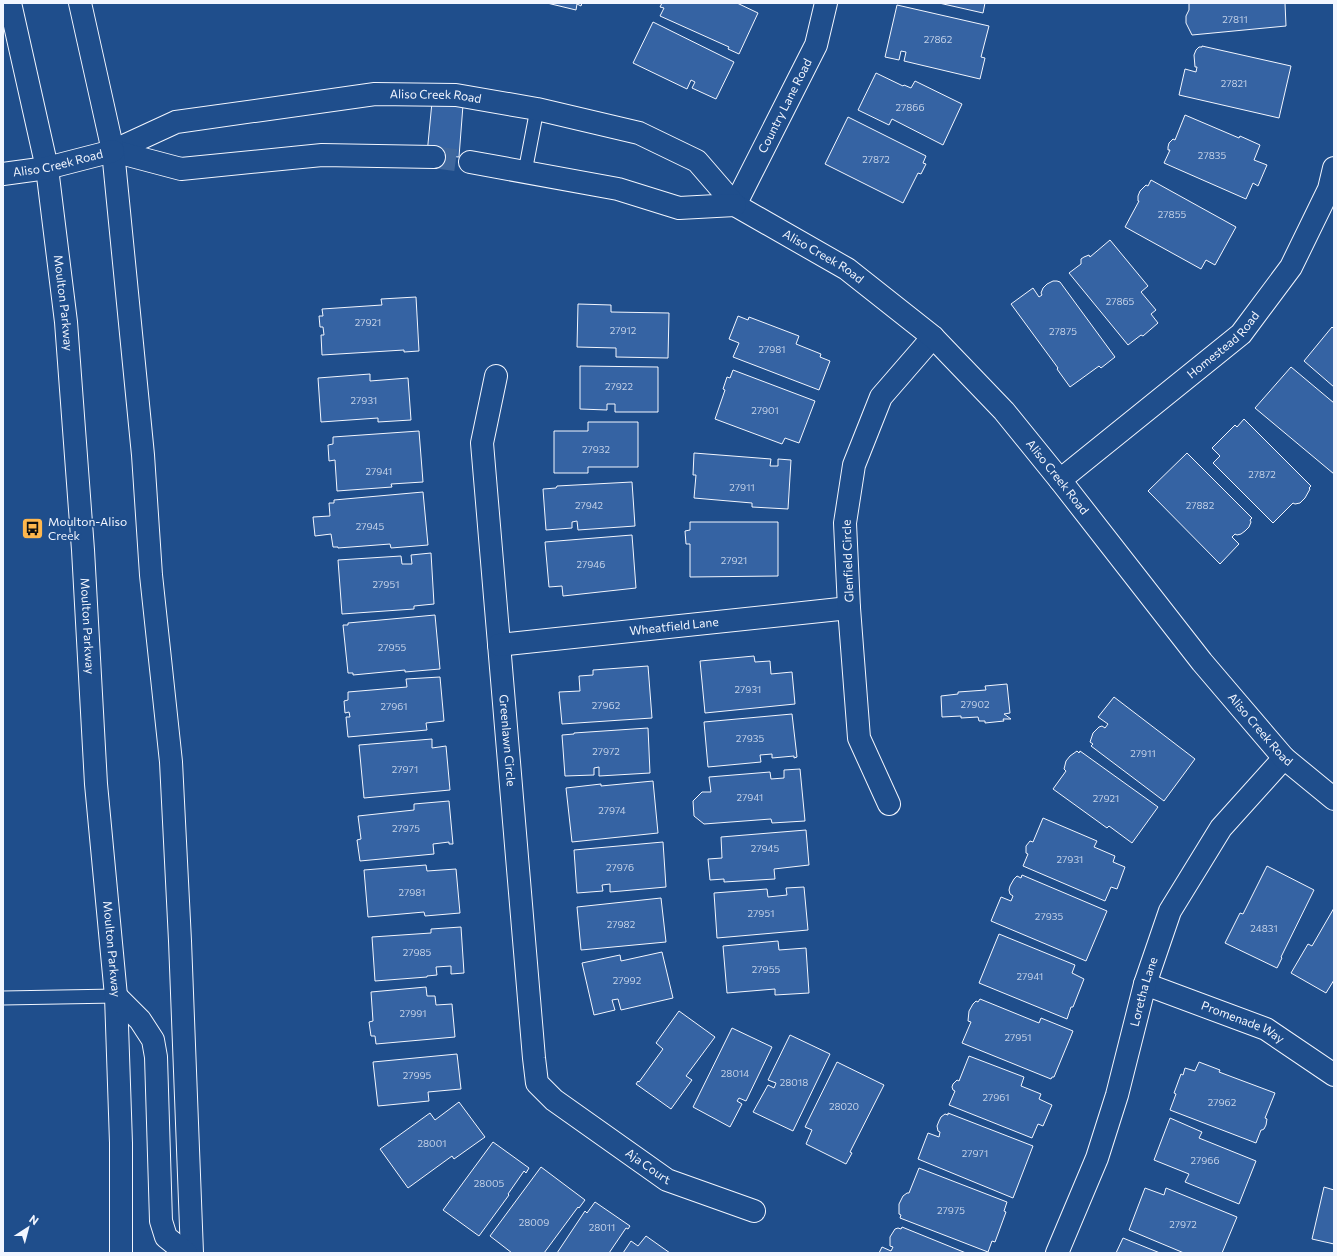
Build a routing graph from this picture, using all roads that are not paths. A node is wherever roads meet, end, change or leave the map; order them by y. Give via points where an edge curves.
1 (10, 3) edge
2 (80, 3) edge
3 (826, 3) edge
4 (537, 110) junction
5 (113, 151) junction
6 (434, 157) tunnel mouth
7 (470, 162) tunnel mouth
8 (47, 168) junction
9 (1334, 168) edge
10 (525, 172) junction
11 (3, 174) edge
12 (735, 205) junction
13 (933, 337) junction
14 (496, 376) dead end
15 (1060, 480) junction
16 (849, 608) junction
17 (499, 645) junction
18 (1284, 758) junction
19 (1334, 800) edge
20 (889, 804) dead end
21 (1145, 984) junction
22 (116, 996) junction
23 (3, 998) edge
24 (1334, 1075) edge
25 (554, 1100) joint
26 (754, 1211) dead end
27 (121, 1253) edge
28 (186, 1253) edge
29 (192, 1253) edge
30 (1057, 1253) edge

1 - 8 street, Moulton Parkway
2 - 5 street
3 - 12 street, Country Lane Road via 816,45
4 - 5 street, Aliso Creek Road via 456,95 374,94 176,122
4 - 10 lane
4 - 12 street, Aliso Creek Road via 639,133 697,161
5 - 6 street, Aliso Creek Road via 181,169 322,155
5 - 8 street, Aliso Creek Road
5 - 29 street via 143,455 151,575 171,762
7 - 10 street
8 - 11 street, Aliso Creek Road
8 - 22 street, Moulton Parkway via 66,322 83,550 96,784
9 - 15 street, Homestead Road via 1329,189 1292,267 1241,334
10 - 12 street via 618,189 679,208
12 - 13 street, Aliso Creek Road via 847,269
13 - 15 street, Aliso Creek Road via 1004,411
13 - 16 street, Glenfield Circle via 881,398 854,464 845,523
14 - 17 street, Greenlawn Circle via 482,443
15 - 18 street, Aliso Creek Road via 1202,662
16 - 17 street, Wheatfield Lane
16 - 20 street, Glenfield Circle via 859,738
17 - 25 street, Greenlawn Circle via 537,1083
18 - 19 street, Aliso Creek Road
18 - 21 street, Loretha Lane via 1221,828 1170,912
21 - 24 street, Promenade Way via 1266,1029
21 - 30 street, Loretha Lane via 1117,1095 1097,1158
22 - 23 lane
22 - 27 street, Moulton Parkway via 122,1143
22 - 28 street via 140,1020 153,1040 156,1057 161,1221 166,1237
25 - 26 street, Aja Court via 667,1180

